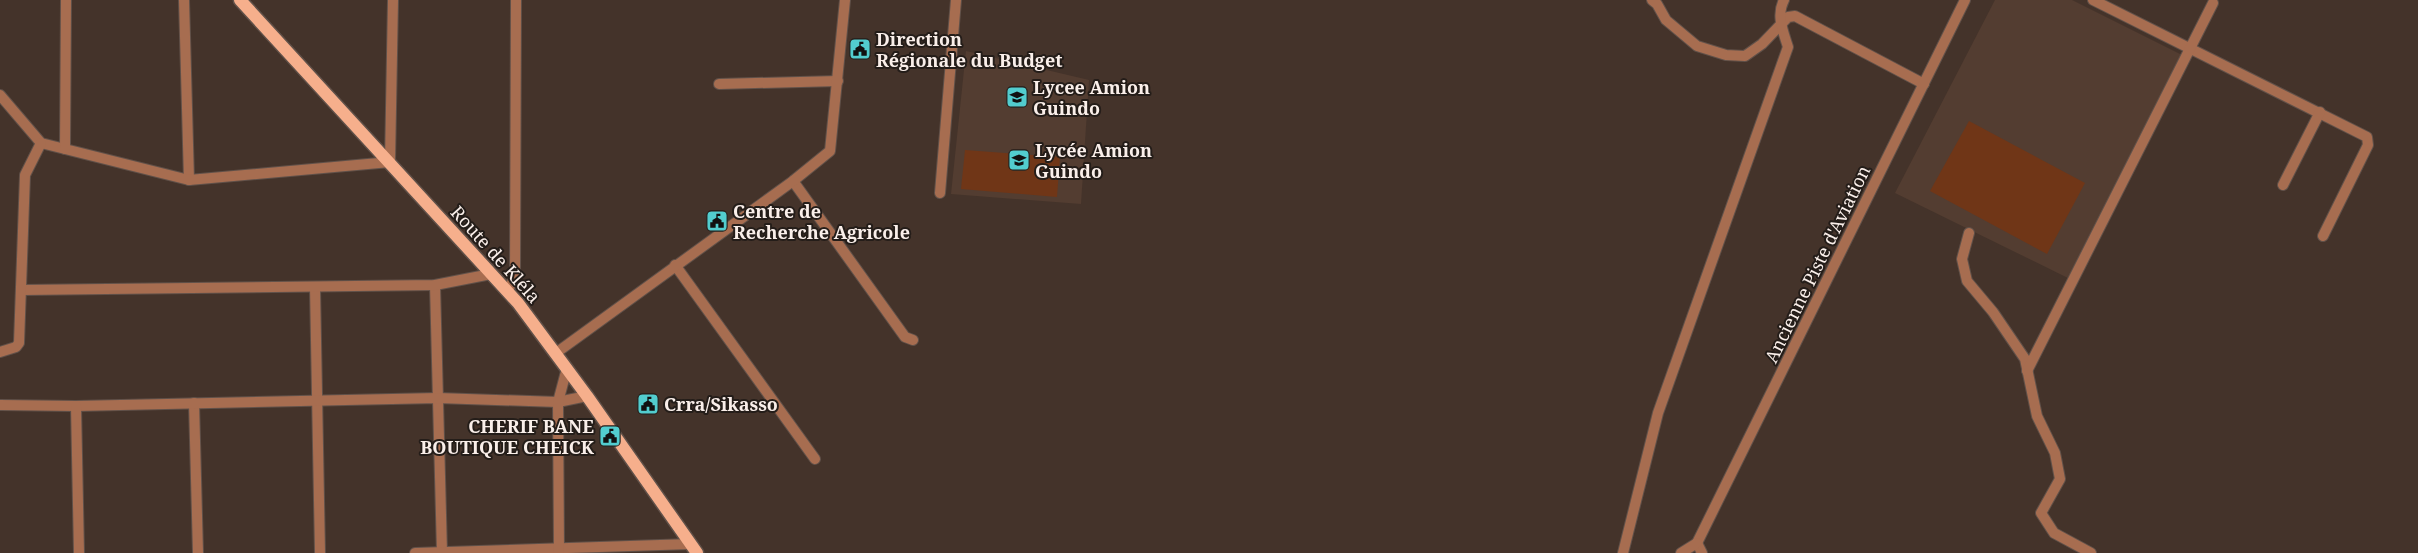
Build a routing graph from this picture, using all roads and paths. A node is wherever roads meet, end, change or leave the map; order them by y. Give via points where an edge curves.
1 (66, 0) edge
2 (184, 0) edge
3 (240, 0) edge
4 (393, 0) edge
5 (516, 0) edge
6 (845, 0) edge
7 (956, 0) edge
8 (1652, 0) edge
9 (1784, 0) edge
10 (1965, 0) edge
11 (2093, 0) edge
12 (2213, 3) dead end
13 (1781, 24) junction
14 (2190, 49) junction
15 (838, 80) junction
16 (719, 84) dead end
17 (1924, 84) junction
18 (0, 95) edge
19 (2320, 112) junction
20 (41, 143) junction
21 (65, 149) junction
22 (390, 162) junction
23 (189, 180) junction
24 (793, 181) junction
25 (2283, 185) dead end
26 (940, 193) dead end
27 (1969, 233) dead end
28 (2323, 236) dead end
29 (675, 265) junction
30 (491, 274) junction
31 (435, 285) junction
32 (315, 287) junction
33 (21, 290) junction
34 (507, 291) junction
35 (913, 340) dead end
36 (0, 352) edge
37 (556, 353) junction
38 (567, 368) junction
39 (2028, 371) junction
40 (588, 396) junction
41 (438, 398) junction
42 (317, 399) junction
43 (558, 402) junction
44 (194, 403) junction
45 (0, 405) edge
46 (76, 406) junction
47 (815, 460) dead end
48 (1697, 543) junction
49 (694, 548) edge
50 (558, 551) edge
51 (79, 553) edge
52 (198, 553) edge
53 (320, 553) edge
54 (415, 553) edge
55 (442, 553) edge
56 (1623, 553) edge
57 (1681, 553) edge
58 (1702, 553) edge
59 (2091, 553) edge

1 - 21 street
2 - 23 street
3 - 22 main road, Route de Kléla
4 - 22 street
5 - 34 street via 515,278
6 - 15 street
7 - 26 street
8 - 13 street via 1666,20 1697,46 1726,55 1745,56
9 - 13 street via 1780,8
10 - 17 street, Ancienne Piste d'Aviation
11 - 14 street
12 - 14 street
13 - 17 street via 1788,17 1795,16
13 - 56 street via 1788,47 1658,413
14 - 19 street
14 - 39 street
15 - 16 street
15 - 24 street via 830,151
17 - 48 street, Ancienne Piste d'Aviation
18 - 20 street
19 - 25 street
19 - 28 street via 2362,133 2367,137 2368,145
20 - 21 street
20 - 33 street via 25,175
21 - 23 street
22 - 23 street
22 - 30 main road, Route de Kléla
24 - 29 street
24 - 35 street via 905,337
27 - 39 street via 1962,260 1967,282 1993,312 2025,360
29 - 37 street
29 - 47 street
30 - 31 street
30 - 34 main road, Route de Kléla
31 - 32 street
31 - 41 street
32 - 33 street
32 - 42 street
33 - 36 street via 19,343
34 - 37 main road, Route de Kléla
37 - 38 main road, Route de Kléla
38 - 40 main road, Route de Kléla
38 - 43 street
39 - 59 street via 2037,416 2055,453 2060,480 2041,513 2054,533
40 - 43 street
40 - 49 main road, Route de Kléla
41 - 42 street
41 - 43 street
41 - 55 street
42 - 44 street
42 - 53 street
43 - 50 street
44 - 46 street
44 - 52 street
45 - 46 street
46 - 51 street
48 - 57 street
48 - 58 street
49 - 50 street
50 - 55 street
54 - 55 street

